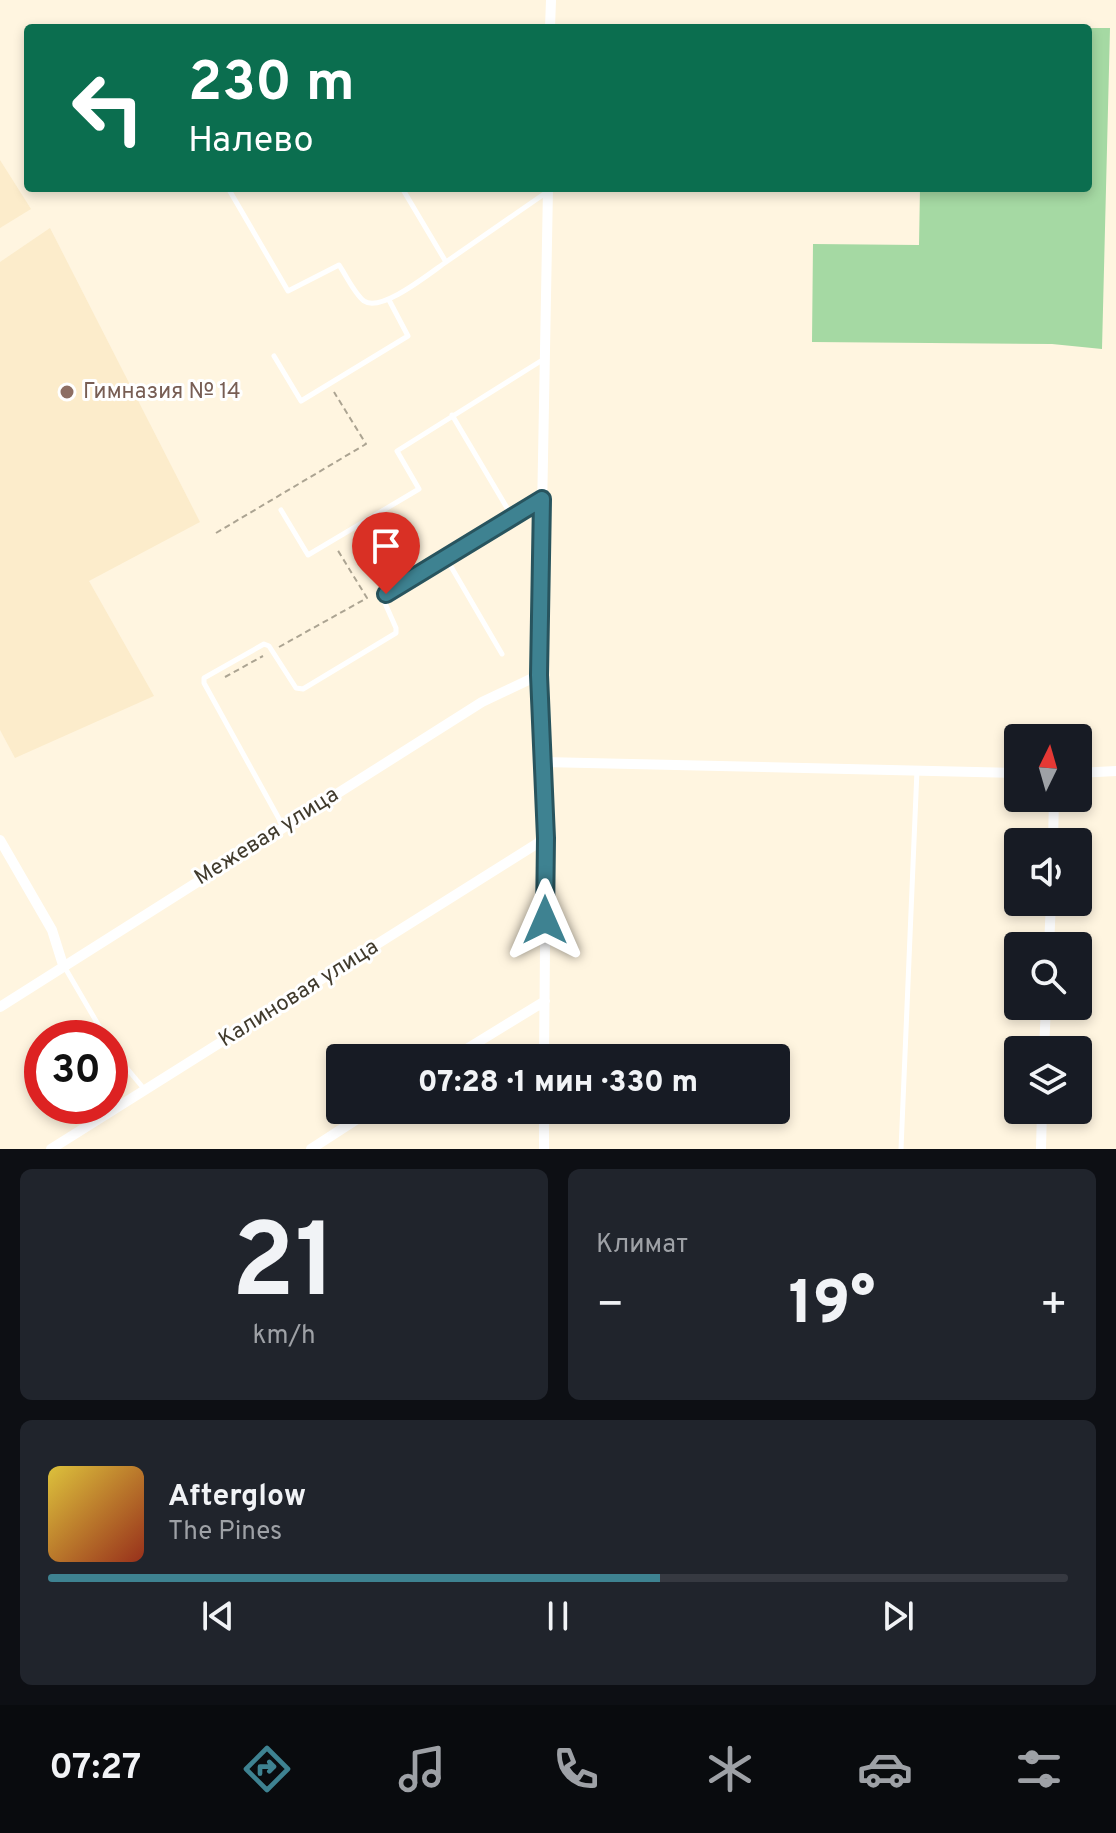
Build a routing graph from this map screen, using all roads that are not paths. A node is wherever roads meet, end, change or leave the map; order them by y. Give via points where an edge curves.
1 (551, 0) edge
2 (550, 24) edge
3 (230, 192) edge
4 (404, 192) edge
5 (545, 192) edge
6 (548, 192) edge
7 (446, 262) junction
8 (389, 300) junction
9 (274, 356) dead end
10 (545, 358) junction
11 (452, 415) junction
12 (542, 499) junction
13 (281, 510) dead end
14 (513, 518) junction
15 (446, 558) junction
16 (502, 654) dead end
17 (539, 675) junction
18 (543, 762) junction
19 (917, 770) junction
20 (1116, 771) edge
21 (1092, 772) edge
22 (1004, 773) edge
23 (283, 827) junction
24 (546, 838) junction
25 (0, 840) edge
26 (63, 965) junction
27 (545, 1001) junction
28 (0, 1007) edge
29 (95, 1020) edge
30 (475, 1044) edge
31 (544, 1044) edge
32 (128, 1070) edge
33 (146, 1091) junction
34 (349, 1124) edge
35 (544, 1124) edge
36 (1042, 1124) edge
37 (51, 1149) edge
38 (311, 1149) edge
39 (544, 1149) edge
40 (901, 1149) edge
41 (1041, 1149) edge

1 - 2 street
3 - 8 lane via 288,291 339,265 362,300
4 - 7 lane
5 - 7 lane
6 - 10 street
7 - 8 lane
8 - 9 lane via 408,336 301,401
10 - 11 lane
10 - 12 street
11 - 13 lane via 397,451 419,489 308,555
11 - 14 lane
12 - 14 lane
12 - 17 street
14 - 15 lane
15 - 16 lane
15 - 23 lane via 384,596 394,635 303,689 296,688 267,645 204,680
17 - 18 street
17 - 23 street, Межевая улица via 482,702
18 - 19 street
18 - 24 street
19 - 22 street
19 - 40 lane
20 - 21 street
23 - 26 street, Межевая улица
24 - 27 street
24 - 33 street, Калиновая улица
25 - 26 street via 52,930
26 - 28 street, Межевая улица
26 - 29 lane
27 - 30 street
27 - 31 street
32 - 33 lane
33 - 37 street, Калиновая улица
34 - 38 street
35 - 39 street
36 - 41 street

